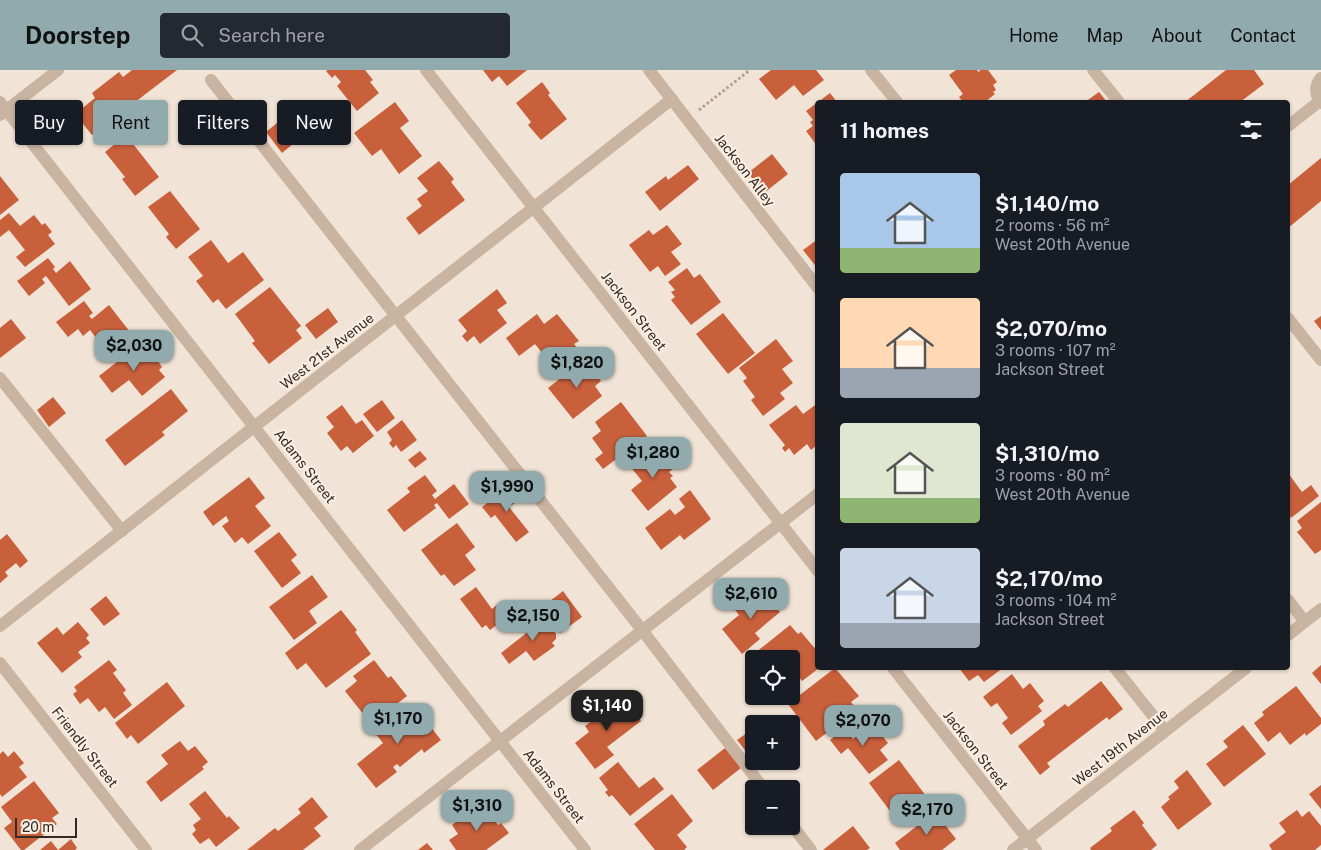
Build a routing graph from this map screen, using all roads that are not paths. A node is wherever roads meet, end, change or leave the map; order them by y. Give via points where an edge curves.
1 (58, 70) edge
2 (426, 70) edge
3 (649, 70) edge
4 (871, 70) edge
5 (1093, 70) edge
6 (1317, 70) edge
7 (1321, 76) edge
8 (211, 80) dead end
9 (672, 99) junction
10 (895, 100) edge
11 (1117, 100) edge
12 (1320, 102) edge
13 (2, 109) edge
14 (1290, 124) edge
15 (534, 208) junction
16 (815, 284) edge
17 (396, 316) junction
18 (1290, 321) edge
19 (1321, 360) edge
20 (0, 378) edge
21 (255, 427) junction
22 (815, 496) edge
23 (780, 523) junction
24 (122, 531) junction
25 (815, 567) edge
26 (1290, 603) edge
27 (1321, 609) edge
28 (1305, 622) junction
29 (0, 626) edge
30 (642, 630) junction
31 (1290, 633) edge
32 (0, 663) edge
33 (895, 670) edge
34 (1117, 670) edge
35 (1243, 670) edge
36 (1165, 731) junction
37 (500, 741) junction
38 (757, 780) edge
39 (799, 835) edge
40 (1027, 839) junction
41 (146, 850) edge
42 (361, 850) edge
43 (585, 850) edge
44 (811, 850) edge
45 (1013, 850) edge
46 (1036, 850) edge

1 - 13 street
2 - 15 street, Jackson Street
3 - 9 street, Jackson Alley
4 - 10 street
5 - 11 street
6 - 7 street
7 - 12 street via 1316,88
8 - 17 street
9 - 15 street, West 21st Avenue
9 - 16 street, Jackson Alley
12 - 14 street
13 - 21 street, Adams Street
15 - 17 street, West 21st Avenue
15 - 23 street, Jackson Street
17 - 21 street, West 21st Avenue
17 - 30 street
18 - 19 street
20 - 24 street
21 - 24 street, West 21st Avenue
21 - 37 street, Adams Street
22 - 23 street
23 - 25 street, Jackson Street
23 - 30 street
24 - 29 street, West 21st Avenue
26 - 28 street
27 - 28 street
28 - 31 street
30 - 37 street
30 - 38 street
32 - 41 street, Friendly Street
33 - 40 street, Jackson Street
34 - 36 street
35 - 36 street, West 19th Avenue
36 - 40 street, West 19th Avenue
37 - 42 street
37 - 43 street, Adams Street
39 - 44 street
40 - 45 street, West 19th Avenue
40 - 46 street, Jackson Street

